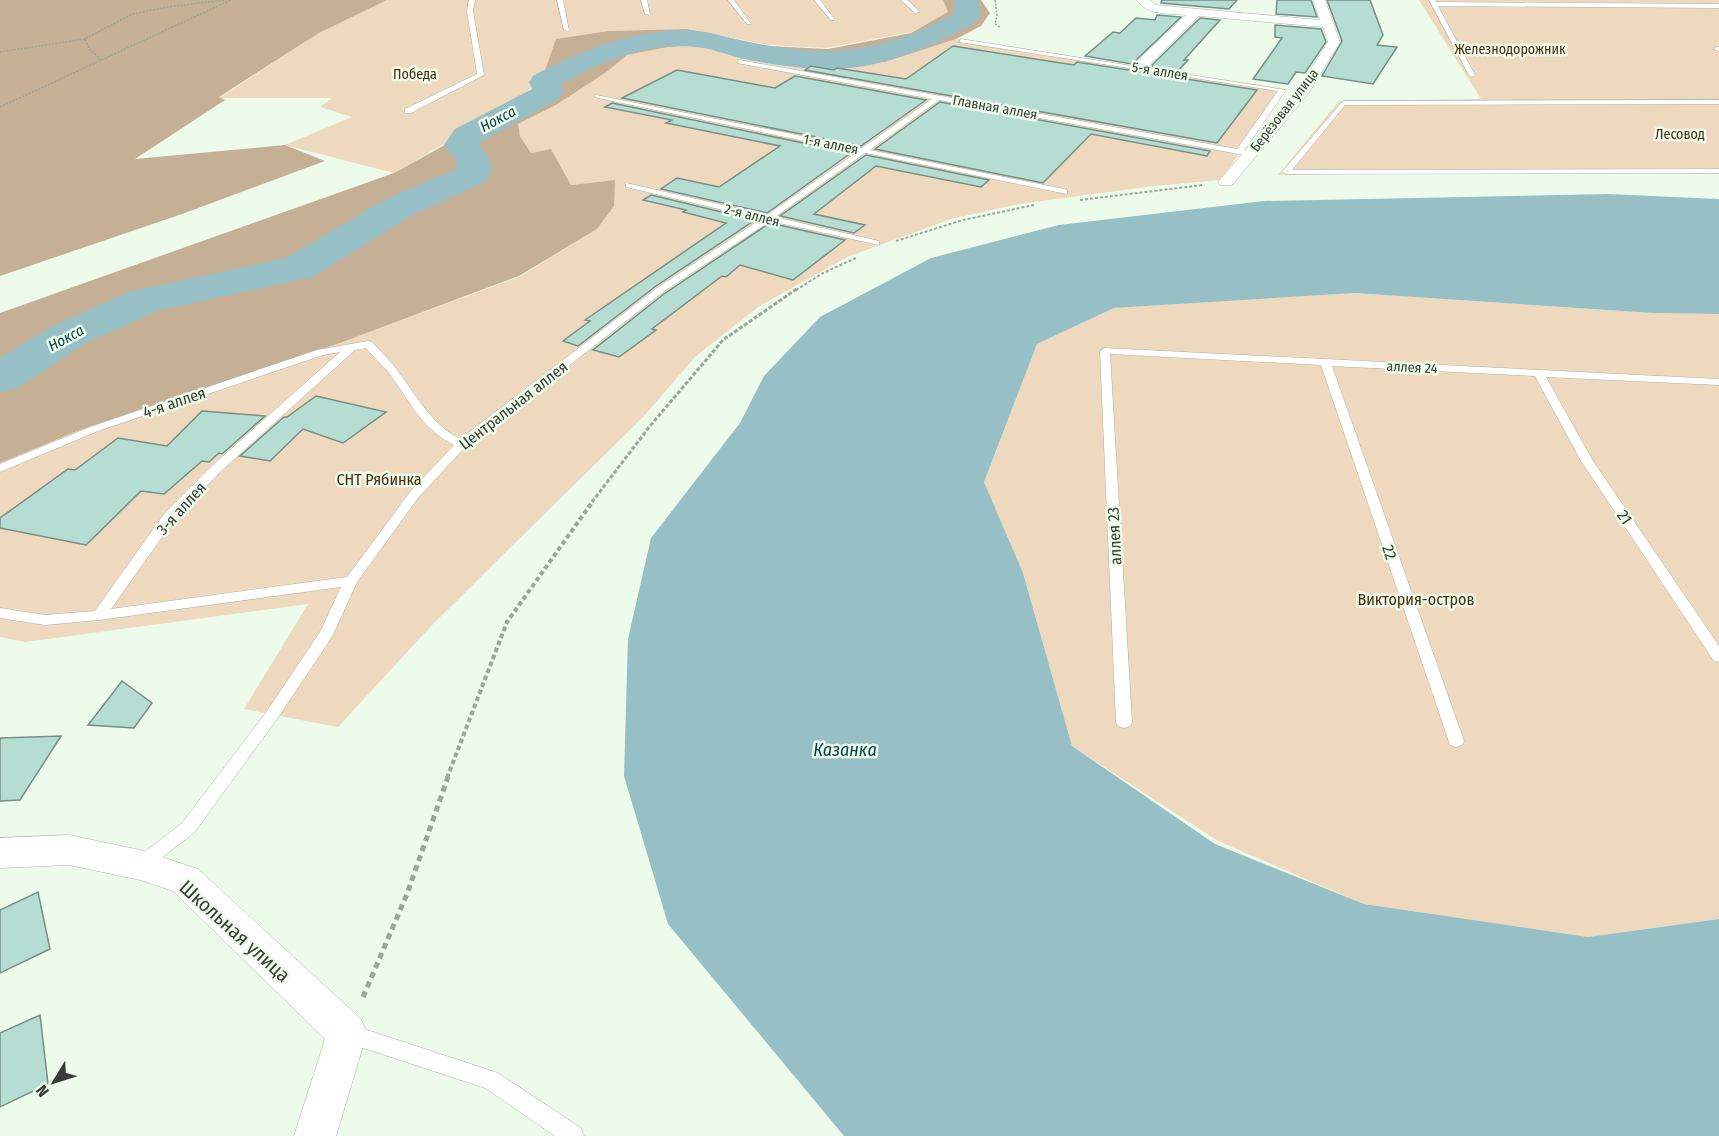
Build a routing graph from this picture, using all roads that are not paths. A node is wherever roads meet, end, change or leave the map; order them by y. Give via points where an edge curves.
1 (472, 0) edge
2 (560, 0) edge
3 (644, 0) edge
4 (731, 0) edge
5 (817, 0) edge
6 (904, 0) edge
7 (1143, 0) edge
8 (1319, 0) edge
9 (1434, 2) edge
10 (1719, 6) edge
11 (917, 12) dead end
12 (1196, 12) junction
13 (648, 14) dead end
14 (833, 19) dead end
15 (749, 23) dead end
16 (1327, 24) junction
17 (567, 30) dead end
18 (961, 41) dead end
19 (739, 62) dead end
20 (1140, 66) dead end
21 (1472, 75) dead end
22 (598, 96) dead end
23 (939, 97) junction
24 (1719, 102) edge
25 (408, 111) dead end
26 (863, 150) junction
27 (1244, 153) junction
28 (1719, 171) edge
29 (1226, 182) road end
30 (629, 184) dead end
31 (1064, 192) dead end
32 (768, 218) junction
33 (876, 243) dead end
34 (352, 347) junction
35 (1105, 351) joint
36 (1325, 362) junction
37 (1539, 373) junction
38 (1719, 382) edge
39 (461, 444) junction
40 (0, 468) edge
41 (351, 581) junction
42 (0, 613) edge
43 (99, 615) junction
44 (1719, 657) edge
45 (1124, 722) dead end
46 (1456, 741) dead end
47 (0, 853) edge
48 (140, 865) junction
49 (347, 1033) junction
50 (315, 1136) edge
51 (573, 1136) edge

1 - 25 lane via 470,11 481,75
2 - 17 lane
3 - 13 lane
4 - 15 lane
5 - 14 lane
6 - 11 lane
7 - 12 street via 1152,8
8 - 16 street, Берёзовая улица
9 - 10 lane
9 - 21 lane
12 - 16 street
12 - 20 street
16 - 27 street, Берёзовая улица via 1334,42 1303,91
18 - 27 lane, 5-я аллея via 1283,90
19 - 23 lane, Главная аллея
22 - 26 lane, 1-я аллея
23 - 26 lane, Центральная аллея
23 - 27 lane, Главная аллея
24 - 28 lane via 1343,103 1286,172
26 - 31 lane, 1-я аллея
26 - 32 lane, Центральная аллея
27 - 29 street, Берёзовая улица
30 - 32 lane, 2-я аллея
32 - 33 lane, 2-я аллея
32 - 39 lane, Центральная аллея via 660,290
34 - 39 lane via 368,344 440,433
34 - 40 lane, 4-я аллея via 321,352 94,429
34 - 43 lane, 3-я аллея via 217,468 169,518
35 - 36 lane, аллея 24
35 - 45 lane, аллея 23
36 - 37 lane, аллея 24
36 - 46 lane, 22
37 - 38 lane, аллея 24
37 - 44 lane, 21 via 1587,461
39 - 41 lane, Центральная аллея via 414,495
41 - 43 lane
41 - 48 lane, Центральная аллея via 327,633 209,800 188,828
42 - 43 lane via 45,620
47 - 48 street, Школьная улица via 69,850
48 - 49 street, Школьная улица via 186,880
49 - 50 street
49 - 51 lane via 491,1080

